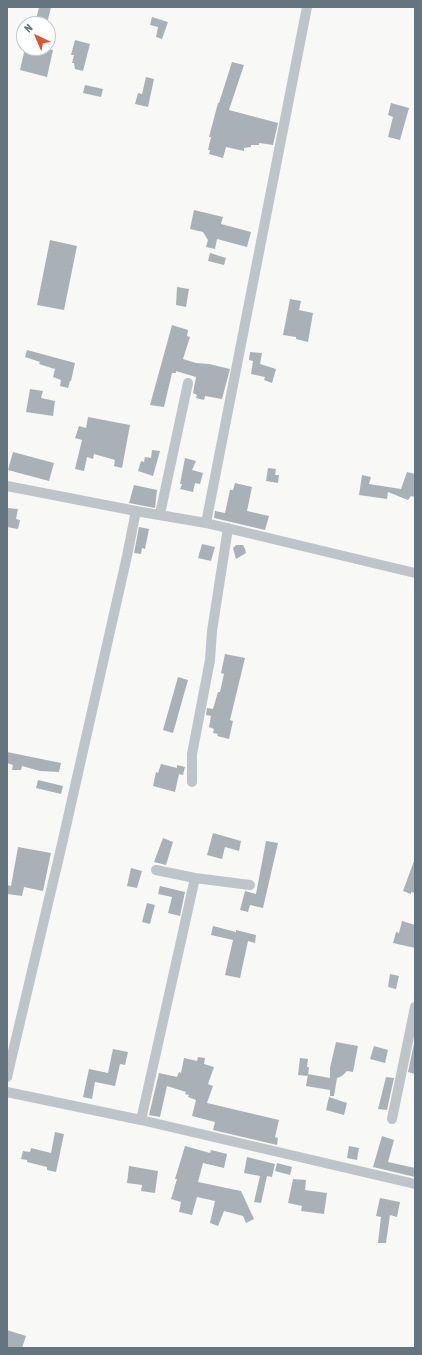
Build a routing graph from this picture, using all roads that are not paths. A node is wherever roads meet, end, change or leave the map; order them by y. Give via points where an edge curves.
1 (307, 7) edge
2 (188, 383) dead end
3 (7, 486) edge
4 (136, 511) junction
5 (160, 514) junction
6 (206, 523) junction
7 (228, 528) junction
8 (415, 573) edge
9 (192, 782) dead end
10 (156, 870) dead end
11 (195, 878) junction
12 (250, 885) dead end
13 (415, 1007) edge
14 (7, 1077) edge
15 (7, 1092) edge
16 (141, 1120) junction
17 (392, 1120) dead end
18 (415, 1184) edge

1 - 6 street
2 - 5 street
3 - 4 street
4 - 5 street
4 - 14 street
5 - 6 street
6 - 7 street
7 - 8 street
7 - 9 street via 208,668 192,754
10 - 11 street
11 - 12 street
11 - 16 street
13 - 17 street
15 - 16 street
16 - 18 street

